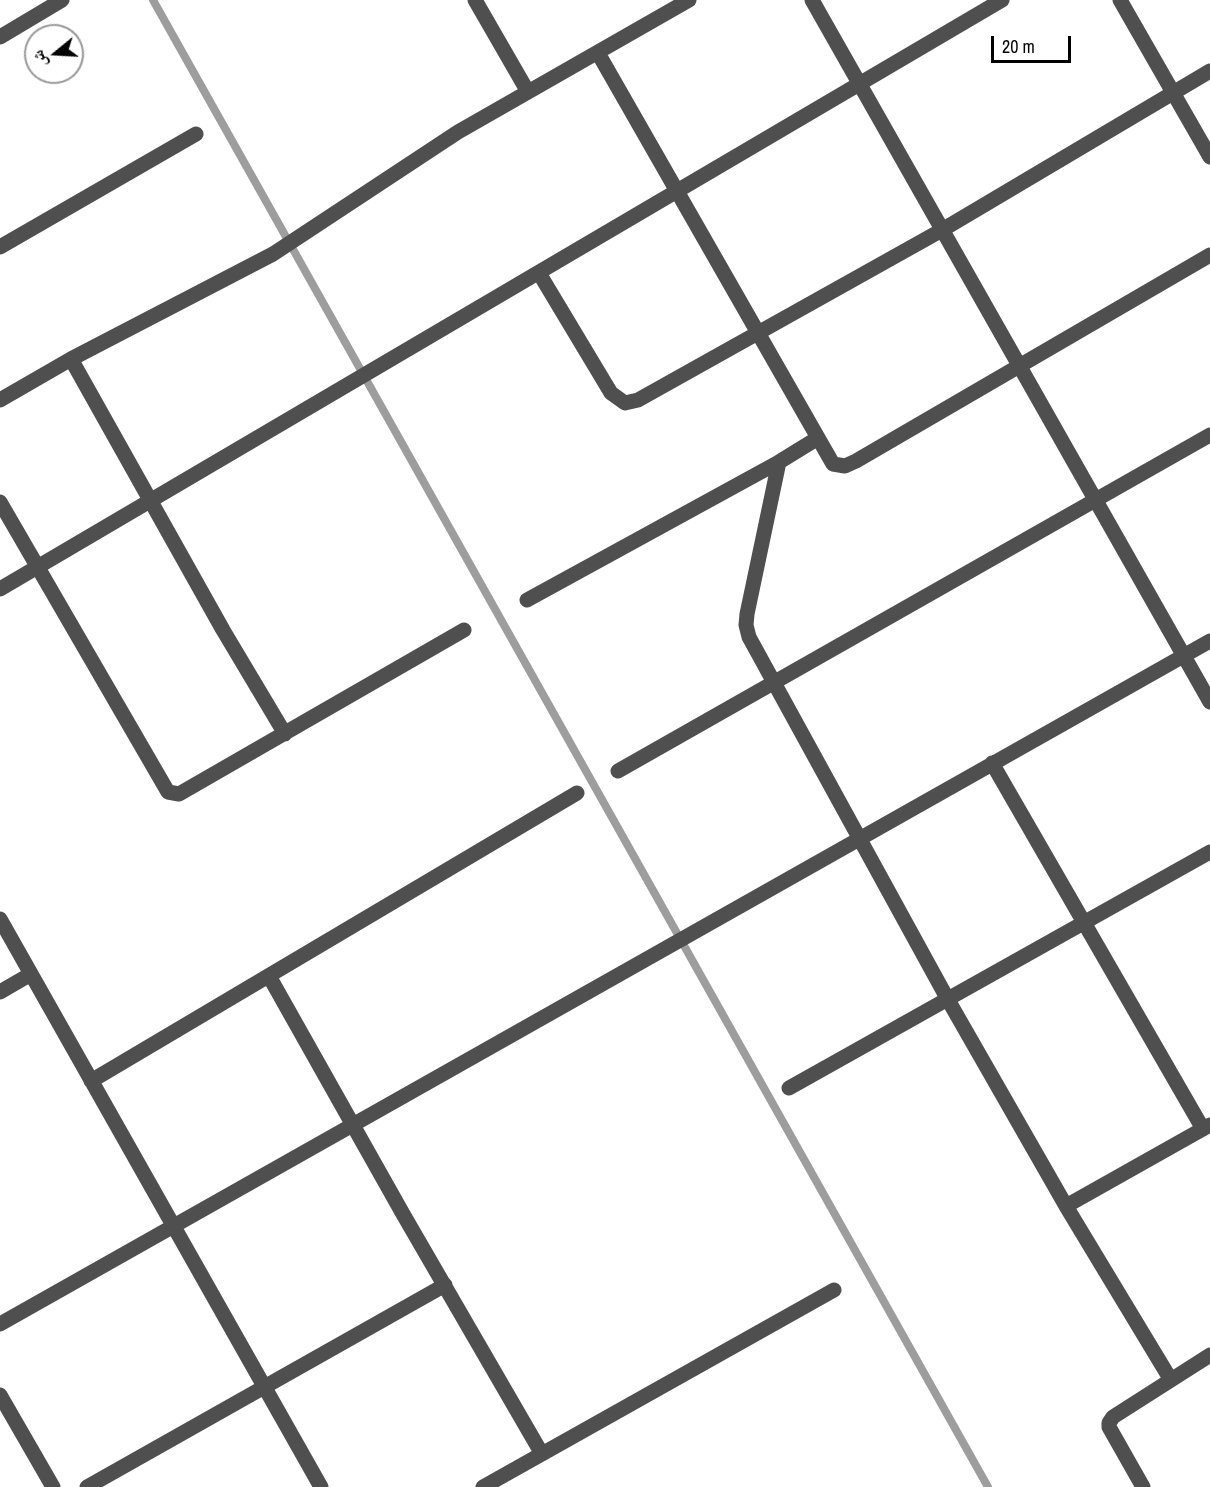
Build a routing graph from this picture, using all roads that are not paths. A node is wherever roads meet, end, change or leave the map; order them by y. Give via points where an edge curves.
1 (62, 0) edge
2 (475, 0) edge
3 (689, 0) edge
4 (812, 0) edge
5 (1002, 0) edge
6 (1120, 0) edge
7 (0, 37) edge
8 (598, 53) junction
9 (1210, 71) edge
10 (860, 84) junction
11 (528, 92) junction
12 (1174, 93) junction
13 (196, 134) dead end
14 (1210, 157) edge
15 (678, 192) junction
16 (942, 230) junction
17 (0, 247) edge
18 (1210, 255) edge
19 (539, 273) junction
20 (759, 332) junction
21 (71, 359) junction
22 (1019, 366) junction
23 (0, 400) edge
24 (1210, 435) edge
25 (818, 438) junction
26 (779, 462) junction
27 (1096, 500) junction
28 (151, 501) junction
29 (0, 502) edge
30 (37, 567) junction
31 (0, 589) edge
32 (527, 600) dead end
33 (464, 630) dead end
34 (1210, 641) edge
35 (1184, 655) junction
36 (773, 682) junction
37 (1210, 702) edge
38 (285, 734) junction
39 (992, 764) junction
40 (618, 771) dead end
41 (577, 794) dead end
42 (860, 838) junction
43 (1210, 852) edge
44 (0, 919) edge
45 (1085, 924) junction
46 (31, 974) junction
47 (269, 976) junction
48 (0, 992) edge
49 (948, 999) junction
50 (91, 1081) junction
51 (789, 1088) dead end
52 (354, 1124) junction
53 (1207, 1127) edge
54 (1066, 1206) junction
55 (173, 1226) junction
56 (446, 1285) junction
57 (834, 1290) dead end
58 (0, 1324) edge
59 (1210, 1355) edge
60 (1171, 1380) junction
61 (264, 1387) junction
62 (0, 1395) edge
63 (542, 1454) junction
64 (53, 1487) edge
65 (87, 1487) edge
66 (321, 1487) edge
67 (483, 1487) edge
68 (1143, 1487) edge

1 - 7 street
2 - 11 street
3 - 8 street
4 - 10 street
5 - 10 street
6 - 12 street
8 - 11 street
8 - 15 street
9 - 12 street
10 - 15 street
10 - 16 street
11 - 21 street via 458,132 273,254
12 - 14 street
12 - 16 street
13 - 17 street
15 - 19 street
15 - 20 street
16 - 20 street
16 - 22 street
18 - 22 street
19 - 20 street via 611,393 625,403 638,400
19 - 28 street
20 - 25 street
21 - 23 street
21 - 28 street
22 - 25 street via 844,466 833,464
22 - 27 street
24 - 27 street
25 - 26 street
26 - 32 street
26 - 36 street via 746,625
27 - 35 street
27 - 36 street
28 - 30 street
28 - 38 street
29 - 30 street
30 - 31 street
30 - 38 street via 168,792 179,794
33 - 38 street
34 - 35 street
35 - 37 street
35 - 39 street
36 - 40 street
36 - 42 street
39 - 42 street
39 - 45 street
41 - 47 street
42 - 49 street
42 - 52 street
43 - 45 street
44 - 46 street
45 - 49 street
45 - 53 street
46 - 48 street
46 - 50 street
47 - 50 street
47 - 52 street
49 - 51 street
49 - 54 street
50 - 55 street
52 - 55 street
52 - 56 street
53 - 54 street
54 - 60 street
55 - 58 street
55 - 61 street
56 - 61 street
56 - 63 street
57 - 63 street
59 - 60 street
60 - 68 street via 1109,1423
61 - 65 street
61 - 66 street
62 - 64 street
63 - 67 street

